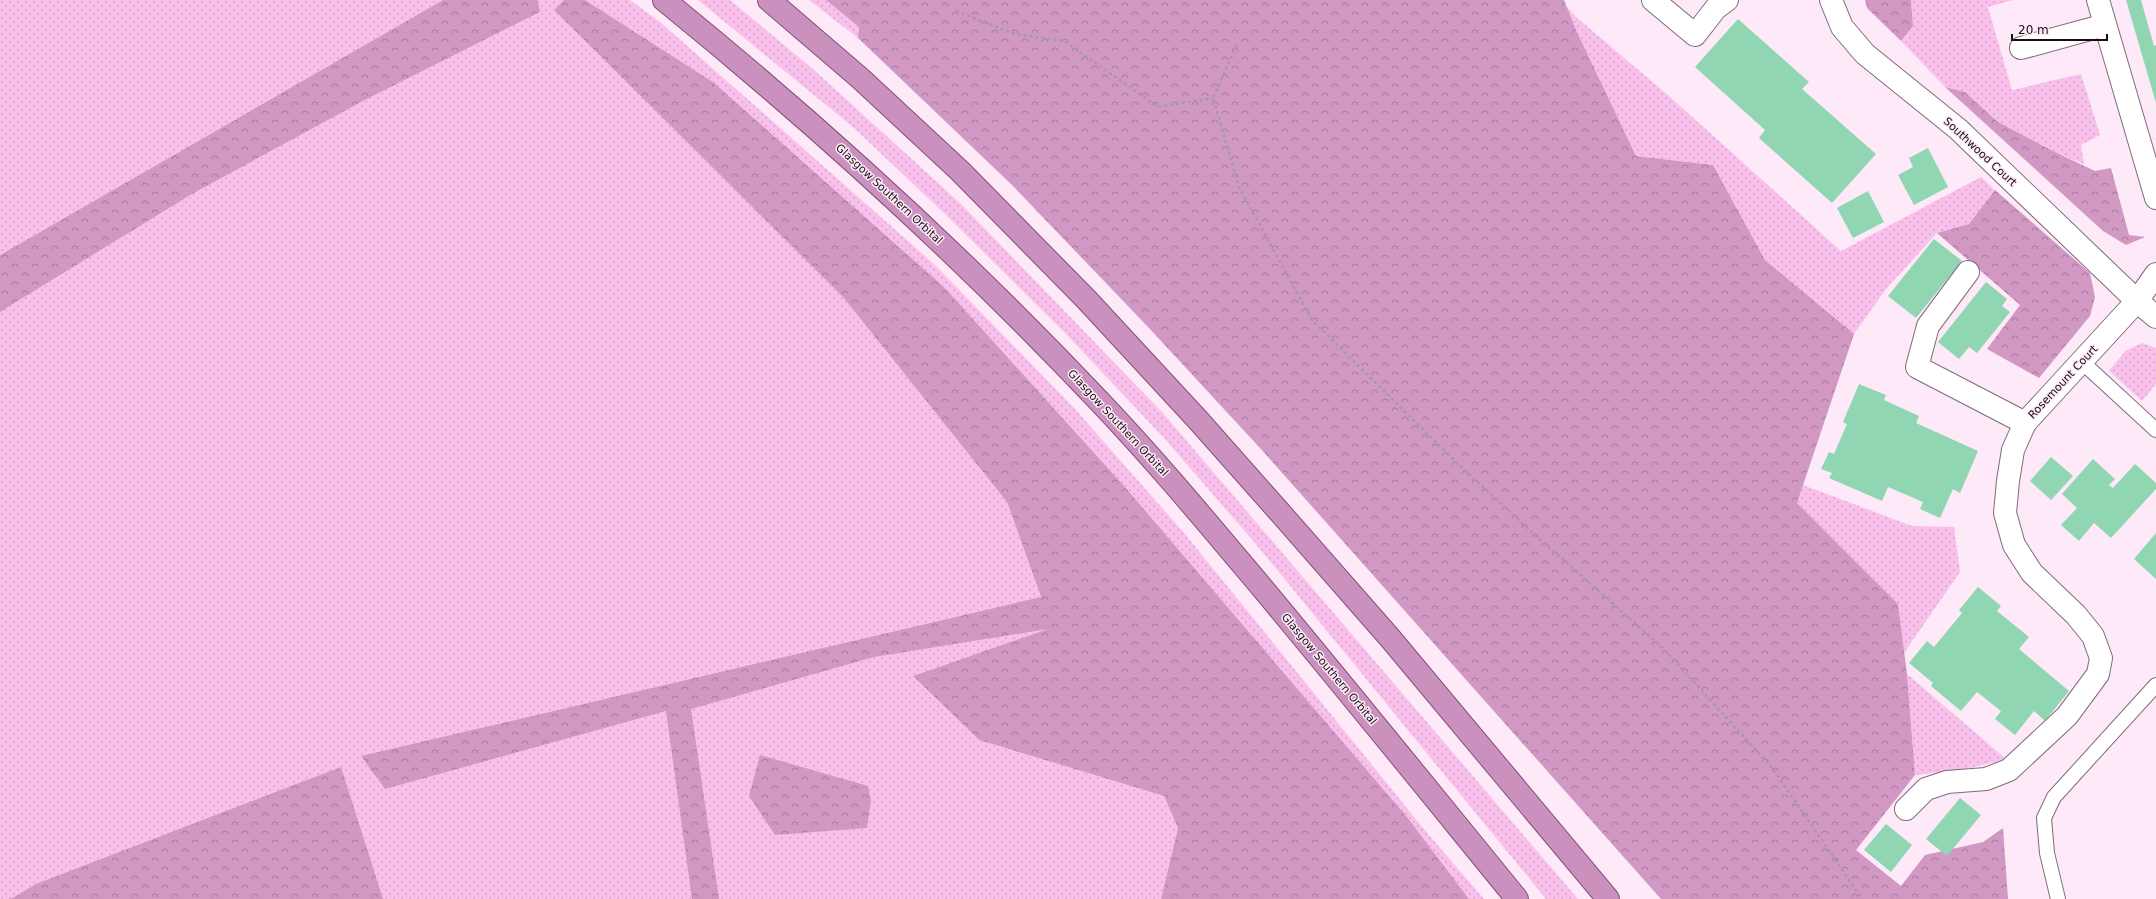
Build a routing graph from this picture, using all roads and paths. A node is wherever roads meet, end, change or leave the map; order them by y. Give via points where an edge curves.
1 (664, 0) edge
2 (769, 0) edge
3 (1653, 0) edge
4 (1727, 0) edge
5 (1831, 0) edge
6 (2098, 0) edge
7 (956, 11) dead end
8 (2105, 25) junction
9 (1237, 46) dead end
10 (2021, 48) dead end
11 (1213, 98) junction
12 (2156, 198) edge
13 (1968, 272) dead end
14 (2156, 274) edge
15 (2137, 301) junction
16 (2156, 317) edge
17 (2082, 362) junction
18 (2025, 423) junction
19 (2156, 430) edge
20 (2156, 685) edge
21 (1906, 809) dead end
22 (1517, 899) edge
23 (1608, 899) edge
24 (1862, 899) edge
25 (2058, 899) edge

1 - 22 highway, Glasgow Southern Orbital via 738,60 919,221 1001,300 1100,402 1174,482
2 - 23 highway via 861,79 954,165 1091,305 1198,420 1323,561
3 - 4 street via 1694,35 1716,8
5 - 15 street, Southwood Court via 1842,28 1865,54 1958,129
6 - 8 street
7 - 11 path via 1015,34 1064,41 1158,107
8 - 10 street
8 - 12 street
9 - 11 path
11 - 24 path via 1239,187 1312,320 1458,464 1663,648 1773,769
13 - 18 street via 1928,326 1918,367
14 - 15 street, Rosemount Court
15 - 16 street, Southwood Court
15 - 17 street, Rosemount Court
17 - 18 street, Rosemount Court
17 - 19 lane
18 - 21 street, Rosemount Court via 2013,450 2007,489 2005,513 2014,545 2032,573 2076,615 2093,636 2102,658 2098,674 2067,716 2009,770 1986,779 1947,782 1926,789
20 - 25 lane via 2054,797 2044,818 2047,853

